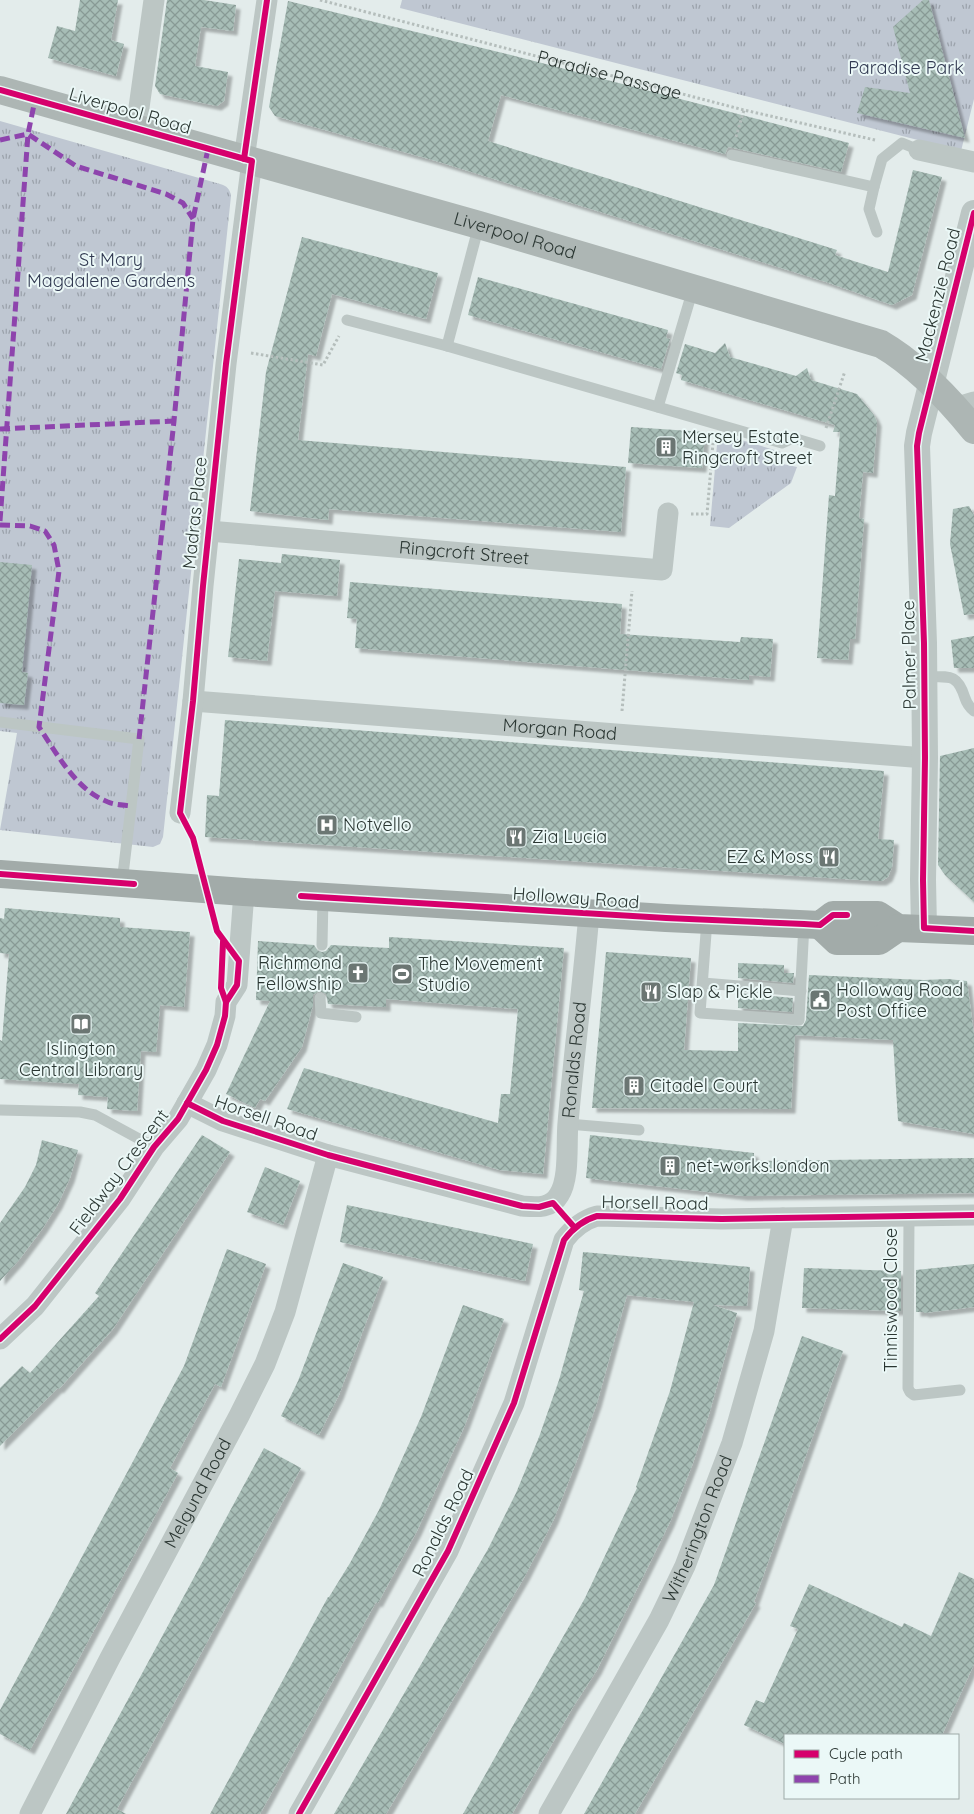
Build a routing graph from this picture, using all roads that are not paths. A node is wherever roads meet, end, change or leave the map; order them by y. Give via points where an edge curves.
1 (154, 0) edge
2 (267, 0) edge
3 (0, 90) edge
4 (136, 129) junction
5 (919, 150) joint
6 (732, 155) road end
7 (248, 160) junction
8 (974, 162) edge
9 (874, 186) junction
10 (974, 213) edge
11 (479, 225) junction
12 (877, 232) dead end
13 (693, 288) junction
14 (347, 320) road end
15 (447, 346) junction
16 (932, 384) junction
17 (964, 405) edge
18 (658, 407) junction
19 (974, 430) edge
20 (820, 446) road end
21 (668, 513) road end
22 (209, 531) junction
23 (924, 677) junction
24 (193, 701) junction
25 (974, 710) edge
26 (0, 722) edge
27 (925, 758) junction
28 (180, 813) dead end
29 (0, 874) edge
30 (122, 883) junction
31 (244, 892) junction
32 (323, 896) junction
33 (589, 914) junction
34 (707, 920) junction
35 (812, 924) junction
36 (911, 928) junction
37 (974, 931) edge
38 (322, 945) dead end
39 (702, 983) junction
40 (801, 991) junction
41 (320, 998) dead end
42 (356, 1017) dead end
43 (186, 1103) junction
44 (0, 1110) edge
45 (568, 1124) junction
46 (639, 1130) dead end
47 (154, 1147) junction
48 (328, 1155) junction
49 (553, 1203) junction
50 (974, 1215) edge
51 (909, 1216) junction
52 (782, 1218) junction
53 (575, 1228) junction
54 (0, 1339) edge
55 (960, 1390) dead end
56 (30, 1814) edge
57 (299, 1814) edge
58 (549, 1814) edge

1 - 4 street
2 - 7 street, Madras Place
3 - 4 main road, Liverpool Road
4 - 7 main road, Liverpool Road
5 - 8 street
5 - 9 lane via 902,142 882,159
6 - 9 lane
7 - 11 main road, Liverpool Road
7 - 22 street, Madras Place
9 - 12 lane via 869,209
10 - 16 street, Mackenzie Road
11 - 13 main road, Liverpool Road
11 - 15 lane
13 - 16 main road, Liverpool Road via 881,344
13 - 18 lane
14 - 15 lane
15 - 18 lane
16 - 17 main road, Liverpool Road
16 - 23 street, Palmer Place via 917,446
17 - 19 main road, Liverpool Road
18 - 20 lane via 782,442 793,438
21 - 22 street, Ringcroft Street via 662,570
22 - 24 street, Madras Place
23 - 25 lane via 946,677 958,682 968,705
23 - 27 street, Palmer Place
24 - 27 street, Morgan Road
24 - 28 street, Madras Place
26 - 30 lane via 139,739
27 - 36 street, Palmer Place via 923,880
29 - 30 highway, Holloway Road
30 - 31 highway, Holloway Road
31 - 32 highway, Holloway Road
31 - 43 street, Fieldway Crescent via 238,985 226,1002 217,1045 206,1070
32 - 33 highway, Holloway Road
32 - 38 lane
33 - 34 highway, Holloway Road
33 - 45 street, Ronalds Road
34 - 35 highway, Holloway Road
34 - 39 lane
35 - 36 highway, Holloway Road via 833,915 878,915
35 - 40 lane
36 - 37 highway, Holloway Road
39 - 40 lane
39 - 40 lane via 700,1013 799,1020
41 - 42 lane via 321,1013
43 - 47 street, Fieldway Crescent via 178,1119
43 - 48 street, Horsell Road via 223,1121
44 - 47 lane via 95,1115
45 - 46 lane
45 - 49 street, Ronalds Road via 565,1181
47 - 54 street, Fieldway Crescent via 120,1199 35,1306
48 - 49 street, Horsell Road via 522,1206 538,1207
48 - 56 street, Melgund Road via 285,1312 265,1364
49 - 53 street
50 - 51 street, Horsell Road
51 - 52 street, Horsell Road
51 - 55 lane, Tinniswood Close via 908,1388 914,1395
52 - 53 street, Horsell Road via 597,1216
52 - 58 street, Witherington Road via 764,1331 732,1443 692,1548 659,1620
53 - 57 street, Ronalds Road via 564,1240 514,1403 448,1551

